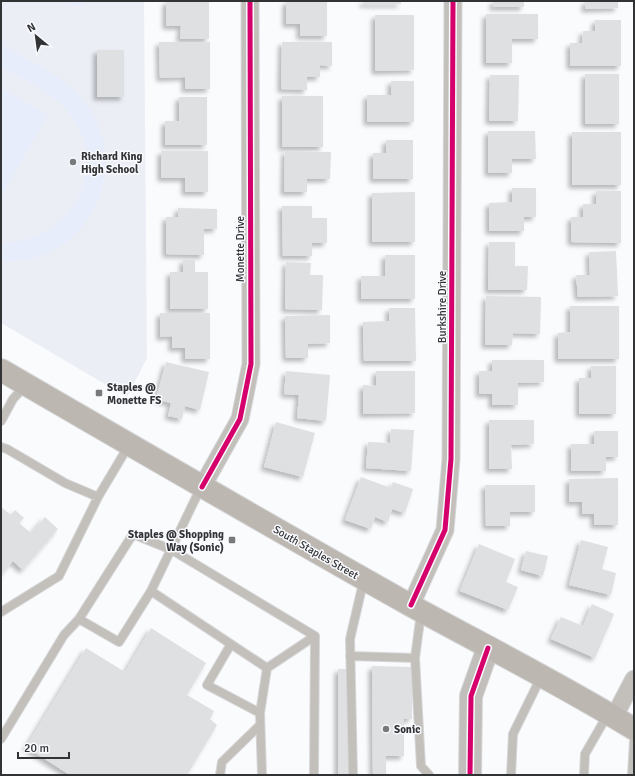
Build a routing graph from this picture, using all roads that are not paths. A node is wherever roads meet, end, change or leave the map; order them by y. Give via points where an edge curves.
1 (250, 1) edge
2 (453, 1) edge
3 (1, 370) edge
4 (26, 385) junction
5 (1, 421) edge
6 (129, 444) junction
7 (1, 447) edge
8 (202, 486) junction
9 (98, 497) junction
10 (172, 550) junction
11 (364, 579) junction
12 (151, 591) junction
13 (416, 608) junction
14 (1, 612) edge
15 (79, 618) junction
16 (315, 636) junction
17 (231, 644) junction
18 (488, 648) junction
19 (350, 656) junction
20 (415, 658) junction
21 (267, 668) junction
22 (542, 677) junction
23 (634, 679) edge
24 (260, 713) junction
25 (611, 715) junction
26 (260, 725) junction
27 (634, 729) edge
28 (1, 739) edge
29 (634, 741) edge
30 (585, 765) junction
31 (220, 775) edge
32 (262, 775) edge
33 (314, 775) edge
34 (353, 775) edge
35 (429, 775) edge
36 (470, 775) edge
37 (511, 775) edge
38 (578, 775) edge
39 (584, 775) edge
40 (632, 775) edge

1 - 8 street, Monette Drive via 251,364 240,419
2 - 13 street, Burkshire Drive via 451,458 444,530
3 - 4 main road, South Staples Street
4 - 5 lane via 13,399
4 - 6 main road, South Staples Street
6 - 8 main road, South Staples Street
6 - 9 lane
7 - 9 lane via 66,483
8 - 10 lane
8 - 11 main road, South Staples Street
9 - 14 lane via 59,576
10 - 12 lane
10 - 15 lane via 133,534
10 - 16 lane
11 - 13 main road, South Staples Street
11 - 19 lane via 350,639
12 - 15 lane via 119,642
12 - 17 lane
13 - 18 main road, South Staples Street
13 - 20 lane
15 - 28 lane via 64,635
16 - 21 lane
16 - 33 lane
17 - 21 lane
17 - 24 lane via 207,685
18 - 22 main road, South Staples Street
18 - 36 street via 471,696
19 - 20 lane
19 - 34 lane
20 - 35 lane via 421,766
21 - 24 lane
22 - 25 main road, South Staples Street
22 - 37 lane via 513,734
23 - 25 street
24 - 26 lane
25 - 27 main road, South Staples Street
25 - 30 lane via 585,754
26 - 31 lane via 222,762
26 - 32 lane
29 - 40 lane
30 - 38 lane
30 - 39 lane

